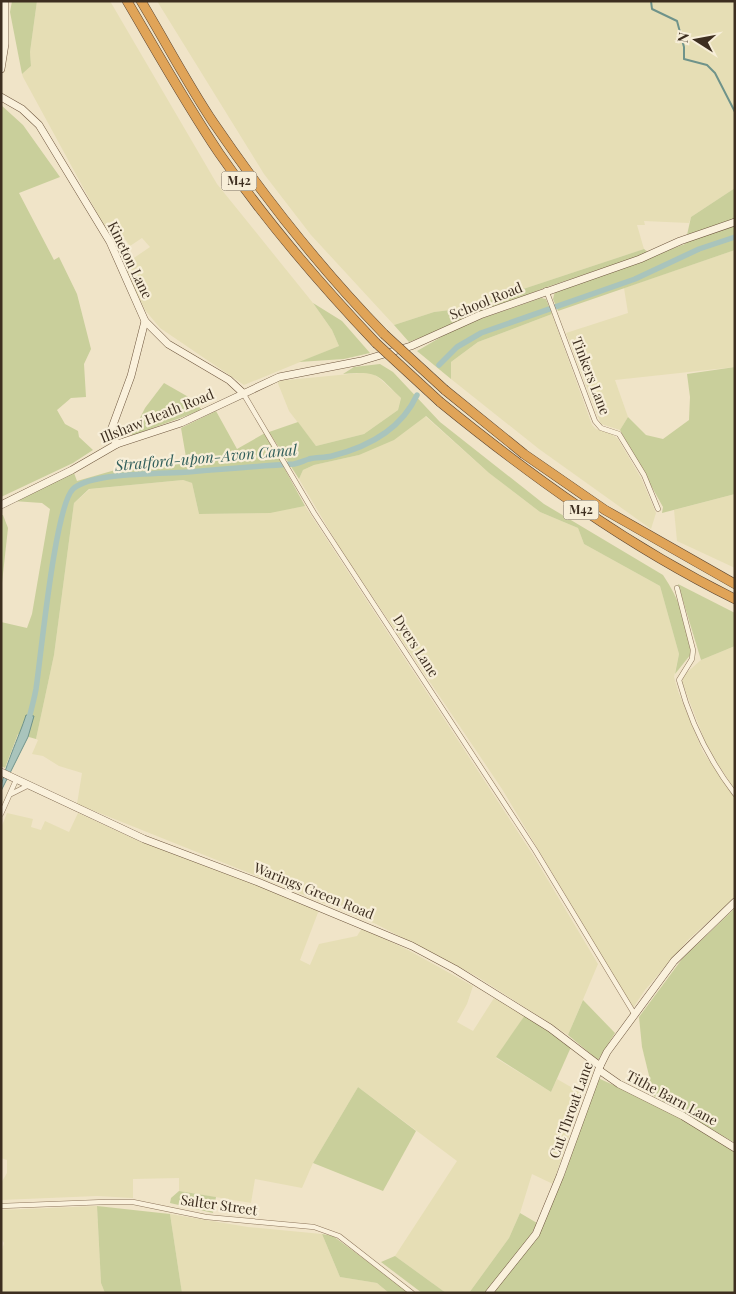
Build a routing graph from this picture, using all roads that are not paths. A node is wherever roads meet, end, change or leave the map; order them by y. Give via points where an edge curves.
1 (5, 1) edge
2 (127, 1) edge
3 (141, 1) edge
4 (1, 69) edge
5 (1, 97) edge
6 (735, 222) edge
7 (546, 290) junction
8 (145, 321) junction
9 (243, 393) junction
10 (110, 433) junction
11 (116, 444) junction
12 (102, 451) junction
13 (1, 505) edge
14 (658, 509) dead end
15 (735, 584) edge
16 (677, 588) dead end
17 (735, 599) edge
18 (1, 772) edge
19 (14, 778) junction
20 (27, 786) junction
21 (735, 794) edge
22 (10, 795) junction
23 (1, 814) edge
24 (735, 902) edge
25 (635, 1015) junction
26 (599, 1068) junction
27 (735, 1148) edge
28 (1, 1206) edge
29 (412, 1293) edge
30 (489, 1293) edge

1 - 4 street via 5,44
2 - 17 highway, M42, bridge via 219,153 258,208 300,261 376,342 440,402 517,465 582,510
3 - 15 highway, M42, bridge via 212,121 276,209 384,334 445,390 524,454 605,510
5 - 8 street, Kineton Lane via 22,108 39,126 110,242
6 - 7 street, School Road via 640,259
7 - 9 street, School Road via 411,346 362,361 279,377
7 - 14 street, Tinkers Lane via 596,421 601,428 619,434 644,475
8 - 9 street, Dyers Lane via 168,344 229,380
8 - 10 street, Kineton Lane via 131,376
9 - 11 street, Illshaw Heath Road via 181,423
9 - 25 street, Dyers Lane via 314,513 535,850
10 - 11 street
10 - 12 street, Kineton Lane
11 - 12 street, Illshaw Heath Road
12 - 13 street, Illshaw Heath Road via 72,470
16 - 21 street via 693,650 692,658 678,680 681,691 705,750
18 - 19 street, Warings Green Road
19 - 20 street, Warings Green Road
19 - 22 street
20 - 22 street
20 - 26 street, Warings Green Road via 144,839 412,946 550,1028
22 - 23 street
24 - 25 street, Cut Throat Lane via 674,961
25 - 26 street, Cut Throat Lane
26 - 27 street, Tithe Barn Lane via 613,1081 683,1116
26 - 30 street, Cut Throat Lane via 536,1234
28 - 29 street, Salter Street via 133,1202 206,1217 314,1227 339,1236

